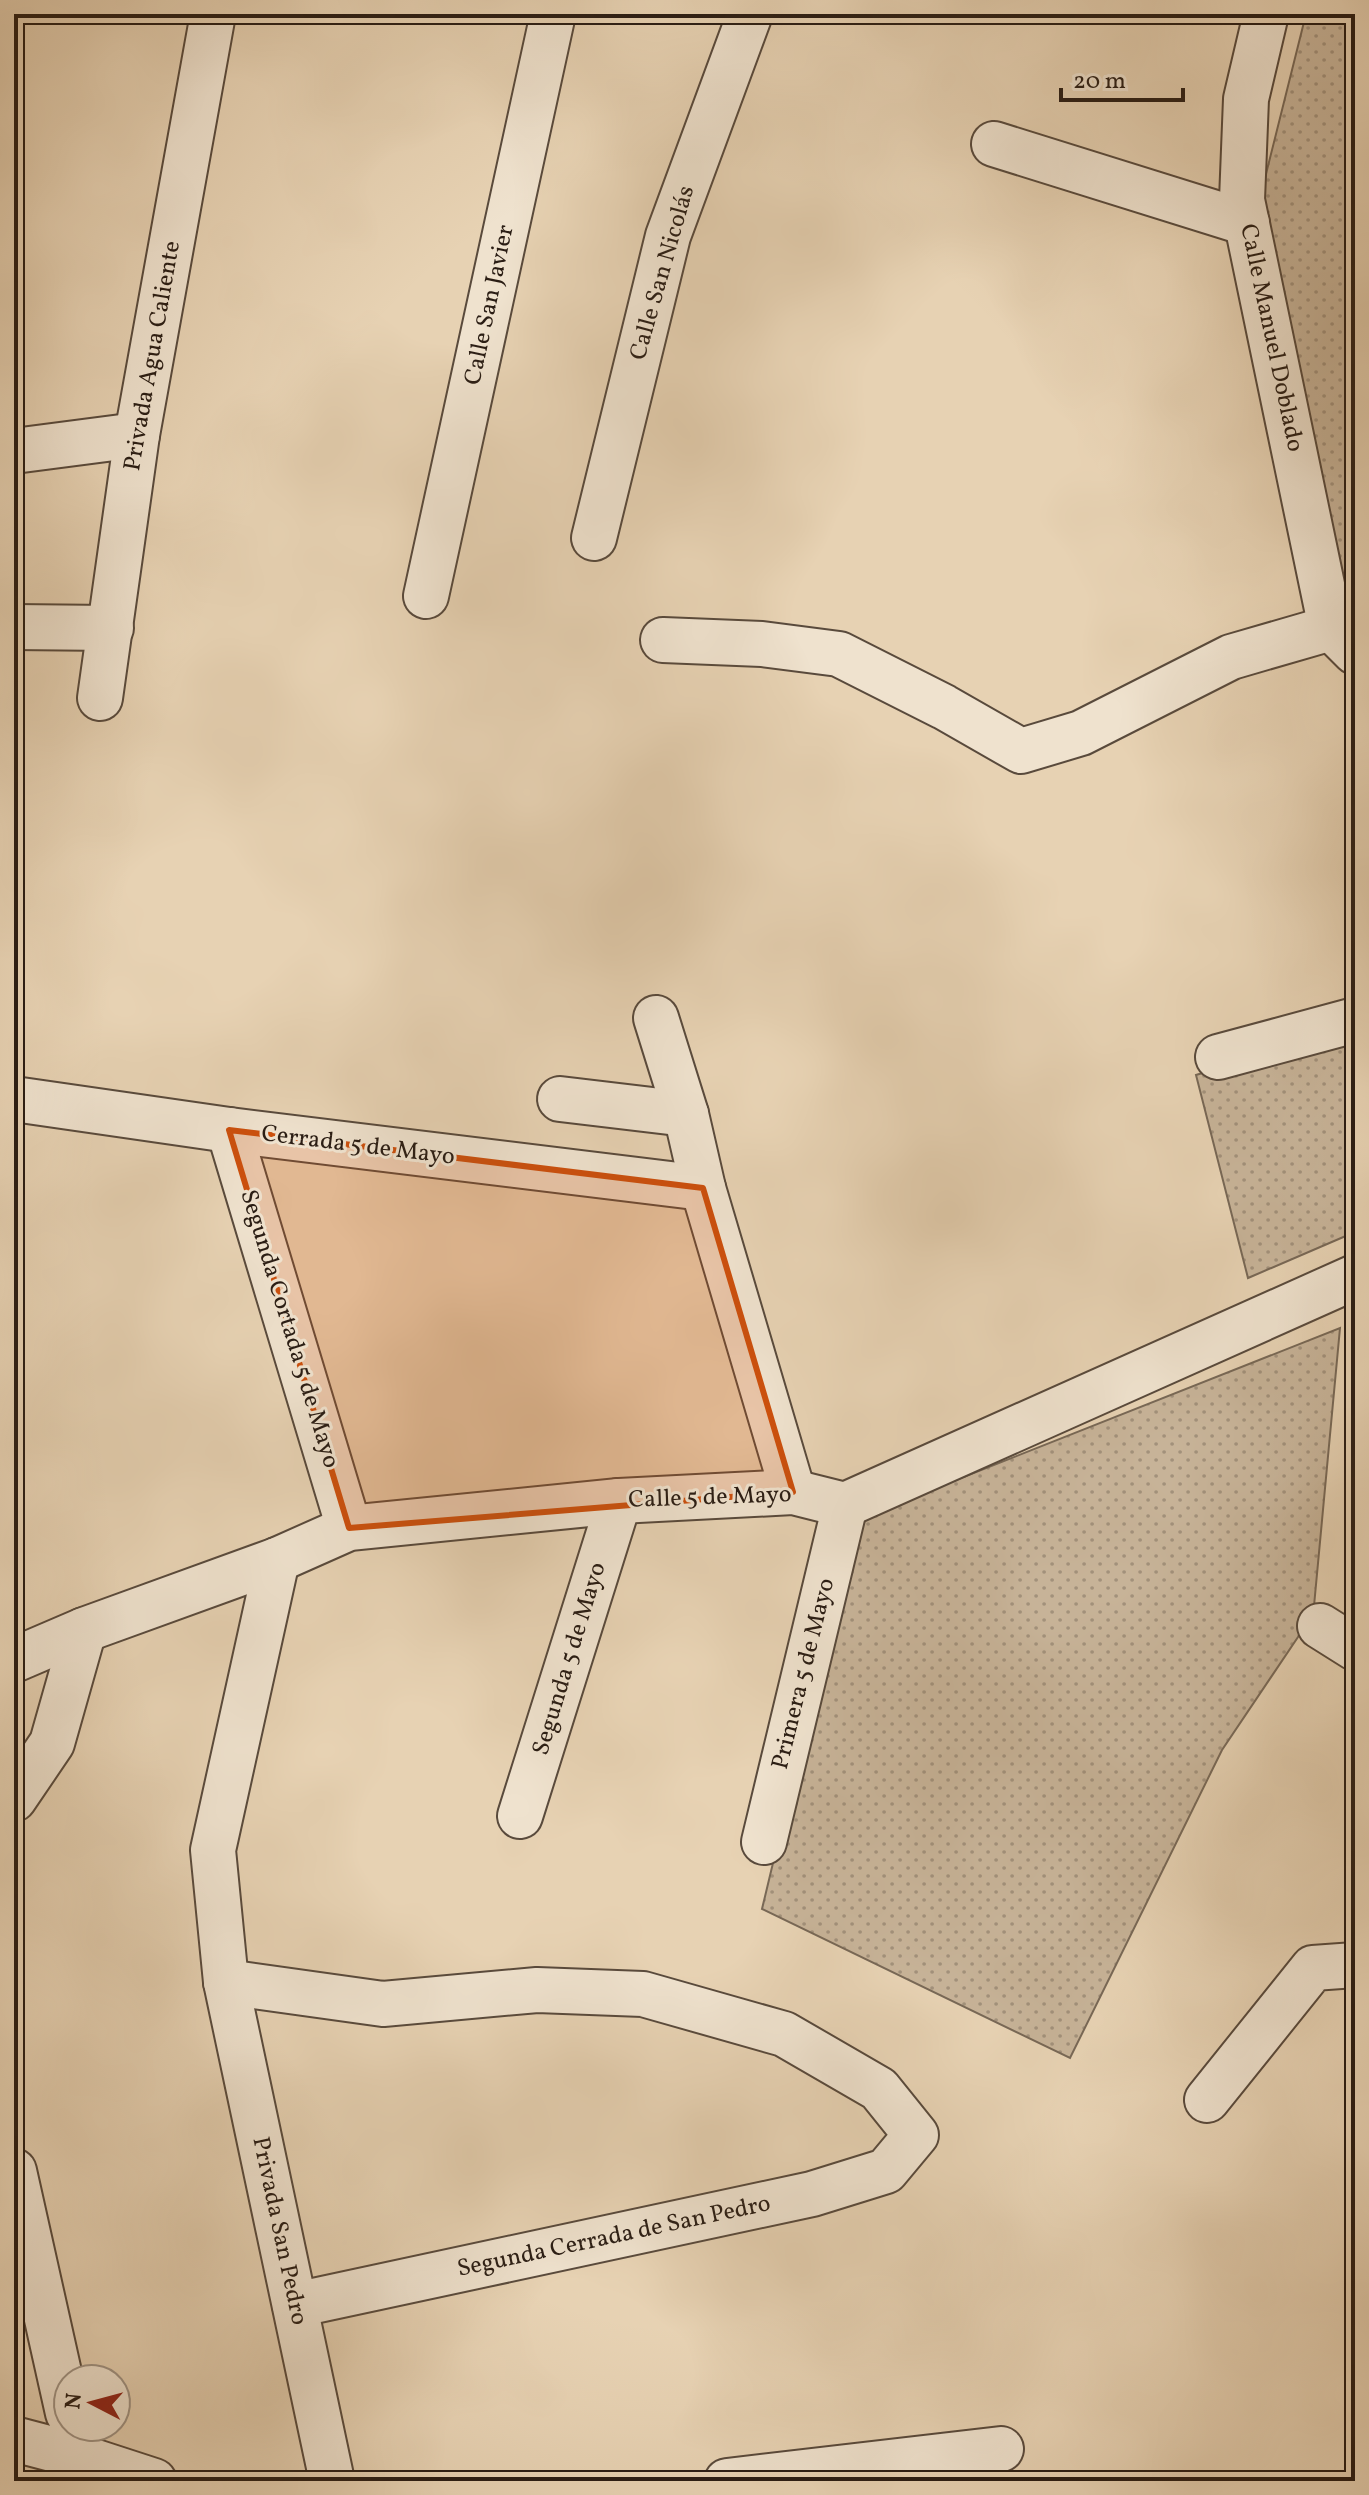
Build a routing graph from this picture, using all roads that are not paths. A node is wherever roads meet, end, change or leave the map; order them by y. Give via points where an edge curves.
1 (213, 14) edge
2 (553, 14) edge
3 (750, 14) edge
4 (1266, 14) edge
5 (994, 144) dead end
6 (1247, 223) junction
7 (137, 435) junction
8 (14, 451) edge
9 (594, 538) dead end
10 (426, 596) dead end
11 (14, 627) edge
12 (111, 628) junction
13 (663, 640) dead end
14 (1343, 640) edge
15 (100, 698) dead end
16 (656, 1018) dead end
17 (1355, 1020) edge
18 (1218, 1057) dead end
19 (14, 1099) edge
20 (560, 1099) dead end
21 (686, 1114) junction
22 (229, 1130) junction
23 (703, 1188) junction
24 (1355, 1277) edge
25 (793, 1492) junction
26 (619, 1501) junction
27 (845, 1505) junction
28 (349, 1528) junction
29 (277, 1560) junction
30 (84, 1630) junction
31 (14, 1660) edge
32 (14, 1799) edge
33 (520, 1816) dead end
34 (764, 1842) dead end
35 (1355, 1965) edge
36 (226, 1982) junction
37 (1207, 2100) dead end
38 (14, 2171) edge
39 (295, 2305) junction
40 (55, 2363) edge
41 (52, 2434) edge
42 (14, 2439) edge
43 (90, 2443) edge
44 (1001, 2449) dead end
45 (154, 2481) edge
46 (332, 2481) edge
47 (727, 2481) edge

1 - 7 street, Privada Agua Caliente
2 - 10 street, Calle San Javier
3 - 9 street, Calle San Nicolás via 668,236
4 - 6 street, Calle Manuel Doblado via 1246,99 1242,200
5 - 6 street
6 - 14 street, Calle Manuel Doblado
7 - 8 street
7 - 12 street, Privada Agua Caliente
11 - 12 street
12 - 15 street, Privada Agua Caliente
13 - 14 street via 839,654 1021,751 1081,733 1231,657
16 - 21 street
17 - 18 street
19 - 22 street, Cerrada 5 de Mayo
20 - 21 street
21 - 23 street
22 - 23 street, Cerrada 5 de Mayo
22 - 28 street, Segunda Cortada 5 de Mayo
23 - 25 street
24 - 27 street
25 - 26 street, Calle 5 de Mayo
25 - 27 street, Calle 5 de Mayo
26 - 28 street, Calle 5 de Mayo
26 - 33 street, Segunda 5 de Mayo
27 - 34 street, Primera 5 de Mayo
28 - 29 street, Calle 5 de Mayo
29 - 30 street, Calle 5 de Mayo
29 - 36 street, Privada San Pedro via 213,1850
30 - 31 street, Calle 5 de Mayo
30 - 32 street via 52,1743
35 - 37 street via 1313,1968
36 - 39 street, Privada San Pedro
36 - 39 street, Segunda Cerrada de San Pedro via 383,2004 537,1990 643,1994 784,2034 879,2089 916,2135 886,2171 812,2194
38 - 40 street
39 - 46 street, Privada San Pedro
41 - 42 street
43 - 45 street
44 - 47 street

